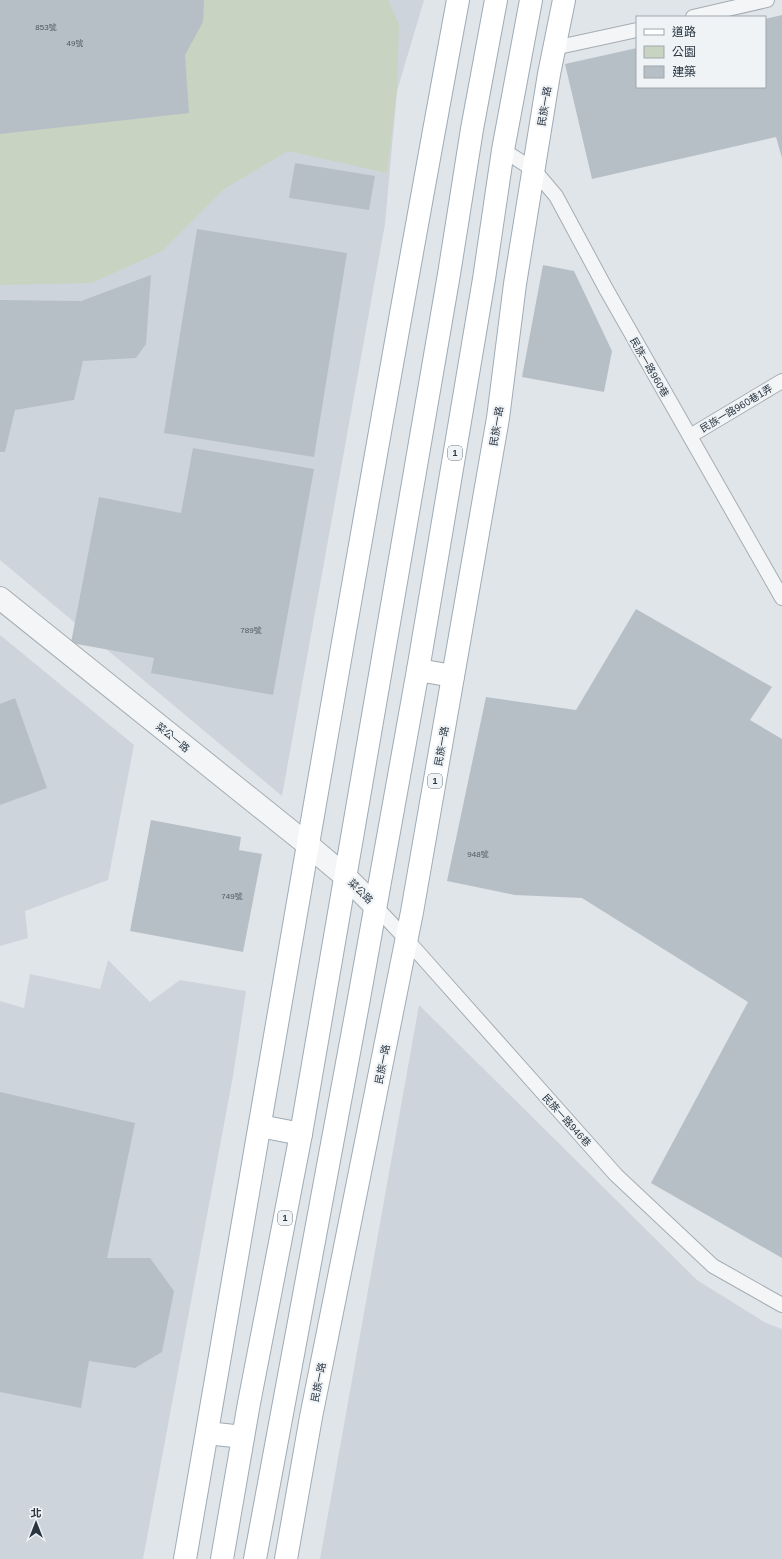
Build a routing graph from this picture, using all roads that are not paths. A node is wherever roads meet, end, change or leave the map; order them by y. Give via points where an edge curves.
1 (458, 0) edge
2 (496, 0) edge
3 (531, 0) edge
4 (564, 0) edge
5 (767, 0) edge
6 (697, 16) edge
7 (636, 30) edge
8 (554, 48) junction
9 (503, 150) junction
10 (534, 170) junction
11 (782, 380) edge
12 (690, 436) junction
13 (0, 598) edge
14 (782, 598) edge
15 (418, 670) junction
16 (453, 676) junction
17 (308, 845) junction
18 (346, 876) junction
19 (375, 906) junction
20 (407, 940) junction
21 (260, 1126) junction
22 (301, 1134) junction
23 (782, 1305) edge
24 (294, 1349) junction
25 (323, 1355) junction
26 (207, 1433) junction
27 (243, 1438) junction
28 (185, 1559) edge
29 (222, 1559) edge
30 (255, 1559) edge
31 (286, 1559) edge

1 - 17 main road
2 - 18 main road, 1
3 - 9 main road, 1
4 - 8 main road, 民族一路 / 1
5 - 6 lane
7 - 8 lane
8 - 10 main road, 民族一路 / 1
9 - 10 lane, 民族一路960巷
9 - 15 main road, 1 via 483,286
10 - 12 lane, 民族一路960巷 via 556,196
10 - 16 main road, 民族一路 / 1 via 515,284 498,418
11 - 12 lane, 民族一路960巷1弄
12 - 14 lane, 民族一路960巷
13 - 17 street, 菜公一路
15 - 16 main road
15 - 19 main road, 1
16 - 20 main road, 民族一路 / 1
17 - 18 street, 菜公一路
17 - 21 main road
18 - 19 street, 菜公路
18 - 22 main road, 1
19 - 20 lane, 民族一路946巷
19 - 24 main road, 1
20 - 23 lane, 民族一路946巷 via 616,1175 712,1266
20 - 25 main road, 民族一路 / 1
21 - 22 main road
21 - 26 main road
22 - 27 main road, 1
24 - 25 main road
24 - 30 main road, 1
25 - 31 main road, 民族一路 / 1
26 - 27 main road
26 - 28 main road
27 - 29 main road, 1

